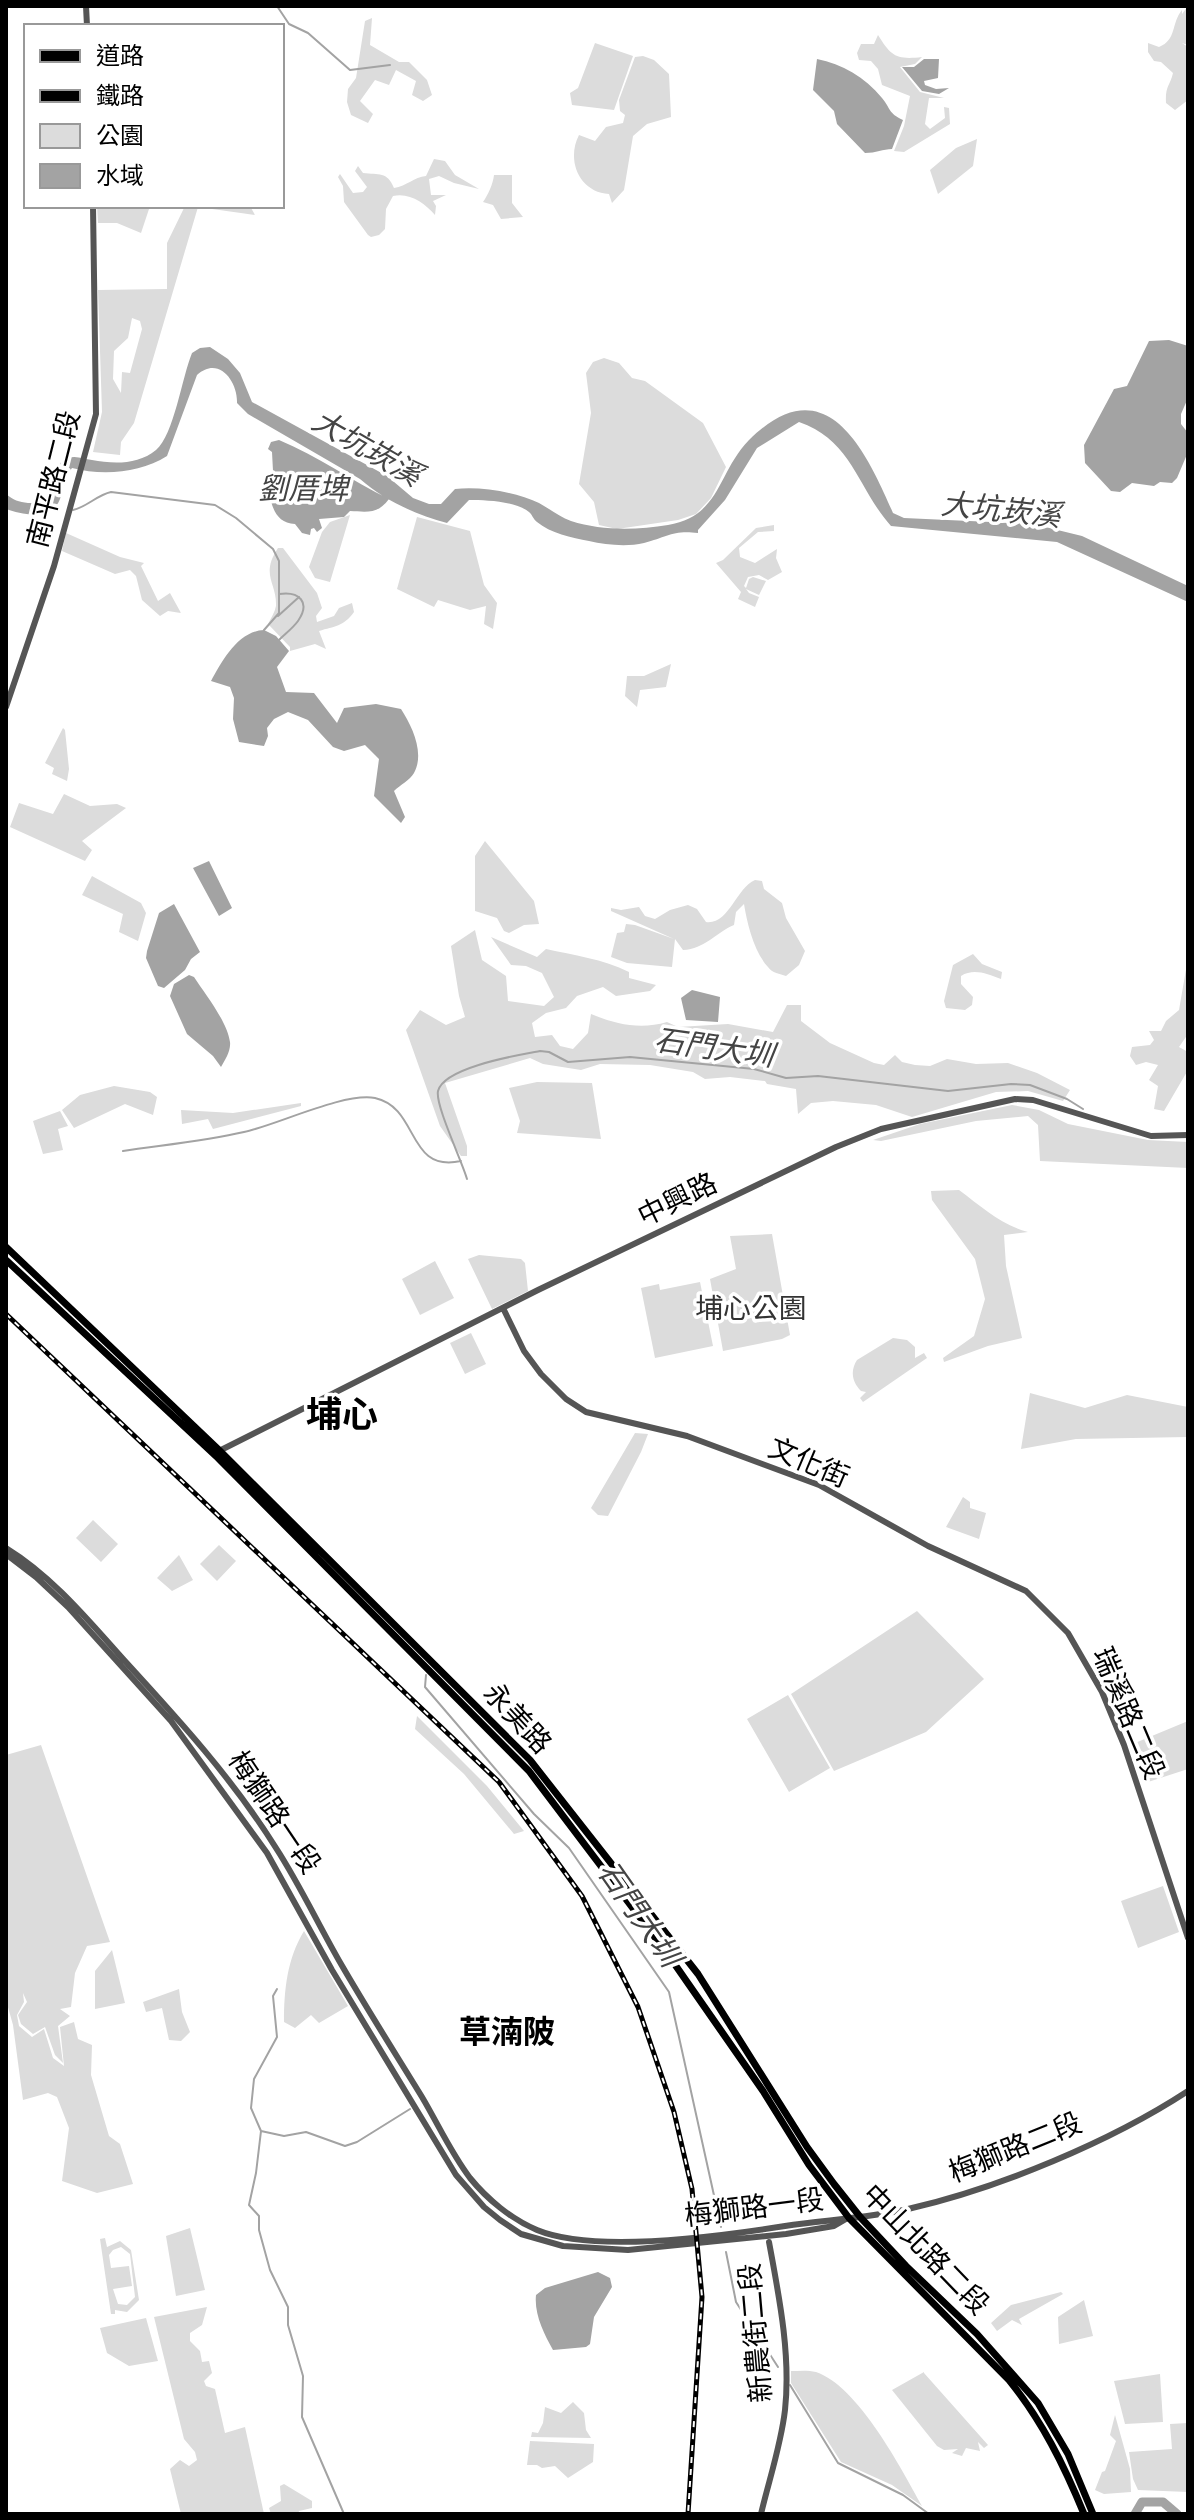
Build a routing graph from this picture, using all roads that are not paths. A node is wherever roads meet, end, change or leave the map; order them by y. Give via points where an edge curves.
1 (93, 208) edge
2 (6, 707) edge
3 (1188, 1135) edge
4 (6, 1247) edge
5 (6, 1260) edge
6 (503, 1308) junction
7 (216, 1452) junction
8 (246, 1482) junction
9 (6, 1548) edge
10 (6, 1554) edge
11 (1003, 1582) joint
12 (1188, 1938) edge
13 (724, 2015) joint
14 (715, 2019) joint
15 (1188, 2091) edge
16 (849, 2218) junction
17 (861, 2218) junction
18 (833, 2222) junction
19 (769, 2242) dead end
20 (761, 2514) edge
21 (1084, 2514) edge
22 (1093, 2514) edge

1 - 2 street, 南平路二段 via 96,414 54,566
3 - 6 street, 中興路 via 1151,1136 1015,1099 881,1129
4 - 7 main road, 永美路
5 - 7 main road, 永美路
6 - 7 street, 中興路
6 - 11 street, 文化街 via 541,1374 586,1412 687,1436 819,1485
7 - 8 main road, 永美路
8 - 13 main road, 永美路 via 530,1760 679,1948
8 - 14 main road, 永美路 via 529,1771
9 - 18 street, 梅獅路一段 via 67,1597 239,1792 468,2175 505,2211 539,2231 568,2238 639,2240
10 - 18 street, 梅獅路一段 via 68,1607 171,1721 267,1853 456,2175 500,2220 534,2238 584,2249 645,2250 774,2235
11 - 12 street, 瑞溪路二段 via 1026,1591 1064,1628 1102,1692
13 - 17 main road, 中山北路二段 via 807,2147
14 - 16 main road, 中山北路二段
15 - 17 street, 梅獅路二段 via 1094,2141 1000,2181
16 - 17 street, 梅獅路二段
16 - 18 street, 梅獅路一段
16 - 21 main road, 中山北路二段 via 1030,2406
17 - 22 main road, 中山北路二段 via 1038,2403 1068,2454
19 - 20 street, 新農街二段 via 780,2302 785,2405

